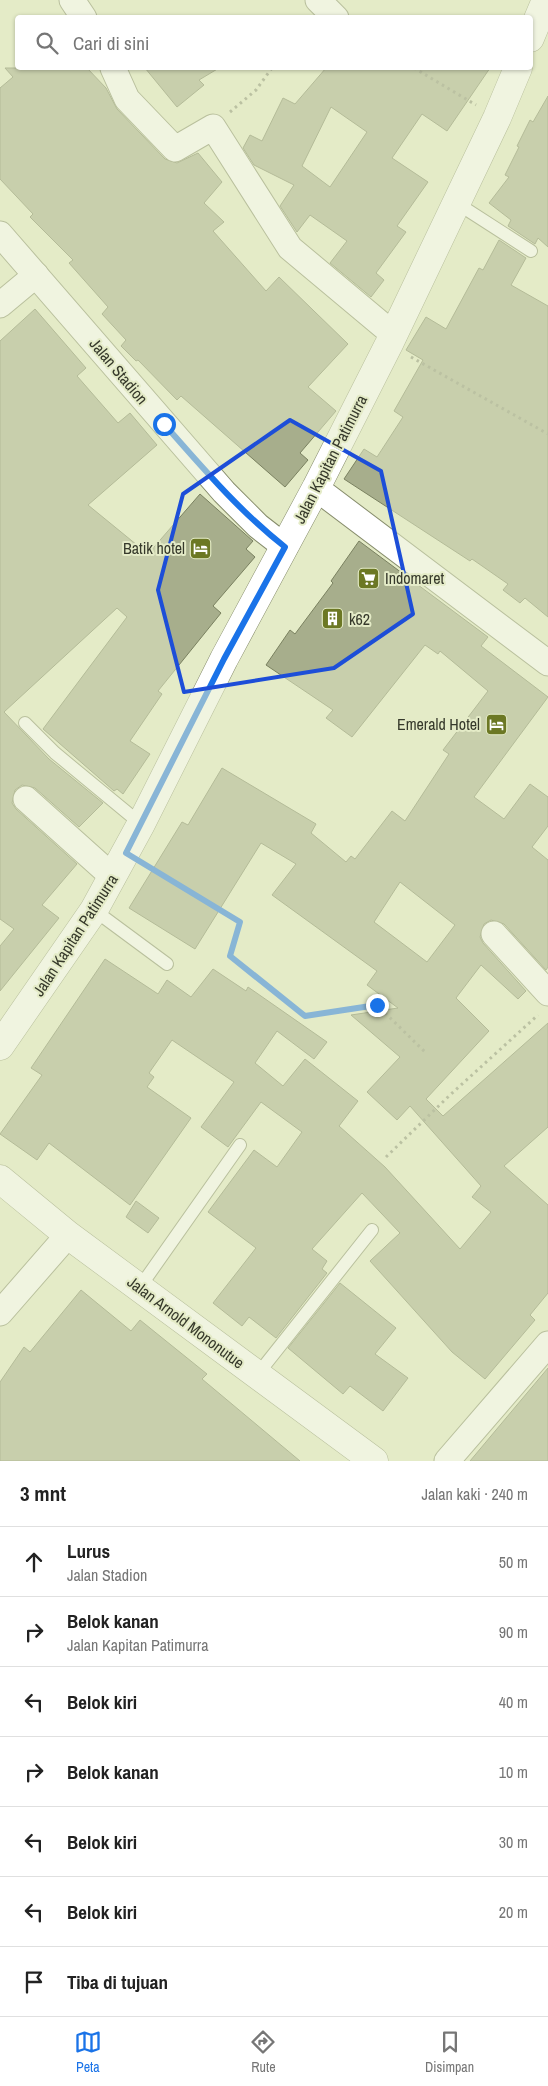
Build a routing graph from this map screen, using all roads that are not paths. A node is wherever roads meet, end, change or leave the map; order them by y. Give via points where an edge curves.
1 (72, 0) edge
2 (318, 0) edge
3 (546, 0) edge
4 (82, 15) edge
5 (333, 15) edge
6 (533, 31) edge
7 (114, 70) edge
8 (517, 70) edge
9 (456, 202) junction
10 (0, 234) edge
11 (531, 251) dead end
12 (36, 275) junction
13 (0, 305) edge
14 (391, 340) junction
15 (316, 488) junction
16 (285, 547) junction
17 (548, 663) edge
18 (25, 722) dead end
19 (26, 799) dead end
20 (141, 824) junction
21 (113, 877) junction
22 (94, 910) junction
23 (494, 934) dead end
24 (167, 964) dead end
25 (544, 1003) edge
26 (0, 1046) edge
27 (240, 1144) dead end
28 (0, 1179) edge
29 (372, 1230) dead end
30 (68, 1235) junction
31 (140, 1287) junction
32 (0, 1313) edge
33 (548, 1344) edge
34 (258, 1375) junction
35 (374, 1461) edge
36 (447, 1461) edge

1 - 4 street
2 - 5 street
3 - 6 main road
7 - 14 street via 127,99 175,149 213,127 290,248
8 - 9 main road, Jalan Kapitan Patimurra
9 - 11 lane
9 - 14 main road, Jalan Kapitan Patimurra
10 - 12 street, Jalan Stadion
12 - 13 street
12 - 16 street, Jalan Stadion via 224,492
14 - 15 main road, Jalan Kapitan Patimurra
15 - 16 main road, Jalan Kapitan Patimurra
15 - 17 street
16 - 20 main road, Jalan Kapitan Patimurra
18 - 20 lane via 55,752
19 - 21 street
20 - 21 main road, Jalan Kapitan Patimurra
21 - 22 main road, Jalan Kapitan Patimurra
22 - 24 lane
22 - 26 main road, Jalan Kapitan Patimurra
23 - 25 street
27 - 31 lane
28 - 30 main road, Jalan Arnold Mononutue
29 - 34 lane
30 - 31 main road, Jalan Arnold Mononutue
30 - 32 street
31 - 34 main road, Jalan Arnold Mononutue
33 - 36 street
34 - 35 main road, Jalan Arnold Mononutue

